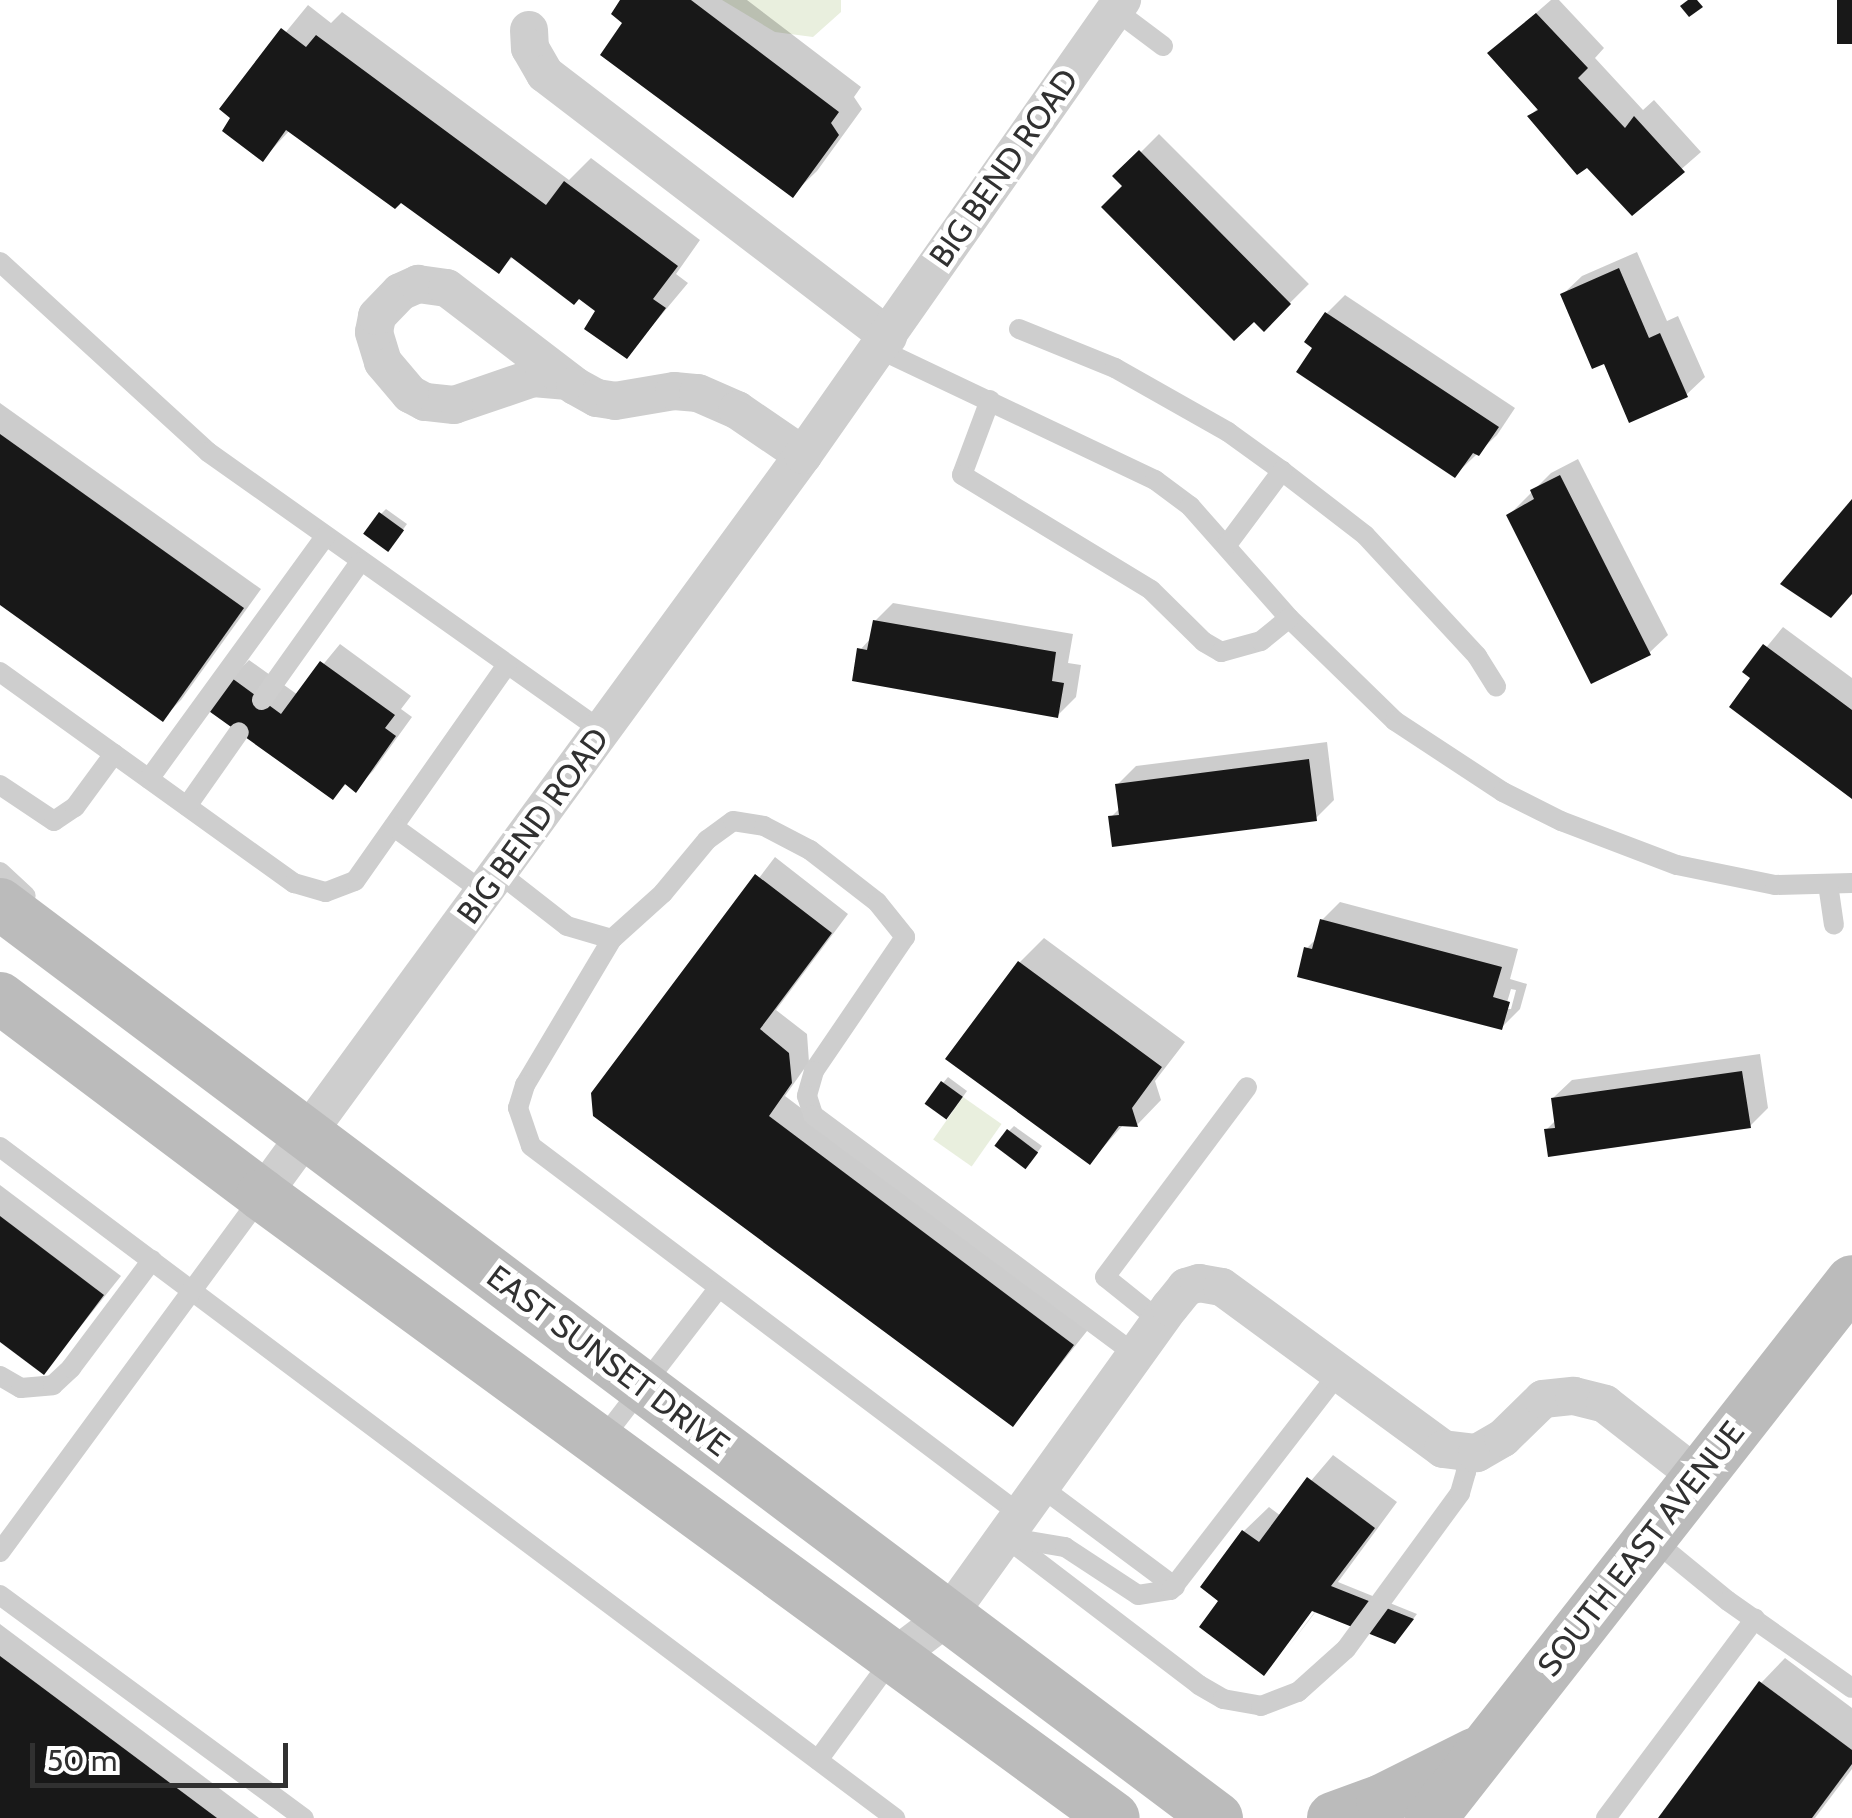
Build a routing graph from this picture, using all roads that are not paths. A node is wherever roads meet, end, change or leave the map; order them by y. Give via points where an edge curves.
1 (1116, 4) edge
2 (529, 30) dead end
3 (1163, 46) dead end
4 (0, 262) edge
5 (1019, 330) dead end
6 (884, 342) junction
7 (568, 380) junction
8 (990, 400) junction
9 (803, 455) junction
10 (1282, 471) junction
11 (324, 537) junction
12 (1226, 546) junction
13 (360, 562) junction
14 (1289, 618) junction
15 (507, 666) junction
16 (0, 672) edge
17 (1496, 687) dead end
18 (262, 700) dead end
19 (602, 731) junction
20 (239, 732) dead end
21 (114, 754) junction
22 (150, 779) junction
23 (0, 785) edge
24 (187, 806) junction
25 (394, 827) junction
26 (0, 872) edge
27 (1852, 882) edge
28 (492, 883) junction
29 (1828, 884) junction
30 (0, 904) edge
31 (1834, 925) dead end
32 (612, 939) junction
33 (121, 994) junction
34 (0, 998) edge
35 (1247, 1087) dead end
36 (308, 1135) junction
37 (0, 1147) edge
38 (262, 1195) junction
39 (152, 1260) junction
40 (1852, 1281) edge
41 (191, 1289) junction
42 (718, 1289) junction
43 (1160, 1322) junction
44 (1136, 1355) junction
45 (1338, 1374) junction
46 (0, 1376) edge
47 (645, 1388) junction
48 (599, 1444) junction
49 (1465, 1454) junction
50 (1698, 1476) junction
51 (1022, 1513) junction
52 (1650, 1537) junction
53 (0, 1552) edge
54 (1175, 1587) junction
55 (0, 1595) edge
56 (947, 1617) junction
57 (1755, 1620) junction
58 (893, 1658) junction
59 (1852, 1688) edge
60 (1484, 1748) junction
61 (818, 1760) junction
62 (1433, 1817) edge
63 (304, 1818) edge
64 (896, 1818) edge
65 (1114, 1818) edge
66 (1217, 1818) edge
67 (1334, 1818) edge
68 (1606, 1818) edge

1 - 3 lane
1 - 6 street, BIG BEND ROAD
2 - 6 street via 530,48 545,74
4 - 11 lane via 208,452
5 - 10 lane via 1116,368
6 - 8 lane
6 - 9 street, BIG BEND ROAD
7 - 7 street via 446,288 418,284 377,316 374,332 383,362 424,402 454,406 533,378
7 - 9 street via 597,398 615,400 698,394 737,410
8 - 12 lane via 1155,480
8 - 14 lane via 962,475 1151,590 1221,652 1261,641
9 - 19 street, BIG BEND ROAD
10 - 12 lane
10 - 17 lane via 1365,534 1477,656
11 - 13 lane
11 - 22 lane
12 - 14 lane
13 - 15 lane
13 - 18 lane
14 - 29 lane via 1395,721 1471,773 1561,821 1677,865 1774,885
15 - 19 lane
15 - 25 lane
16 - 21 lane
19 - 28 street, BIG BEND ROAD
20 - 24 lane
21 - 22 lane
21 - 23 lane via 74,808 54,821
22 - 24 lane
24 - 25 lane via 294,883 326,892 355,880
25 - 28 lane
26 - 33 lane
27 - 29 lane
28 - 32 lane via 568,926
28 - 36 street, BIG BEND ROAD
29 - 31 lane
30 - 33 main road, EAST SUNSET DRIVE
32 - 42 lane via 525,1085 518,1108 522,1126 546,1162
32 - 44 lane via 733,821 764,826 810,850 864,892 905,937 814,1071 808,1096 813,1115
33 - 36 main road, EAST SUNSET DRIVE
34 - 38 main road
35 - 43 lane via 1105,1277
36 - 38 street, BIG BEND ROAD
36 - 47 main road, EAST SUNSET DRIVE
37 - 39 lane
38 - 41 lane
38 - 48 main road
39 - 41 lane
39 - 46 lane via 53,1385 21,1388
40 - 50 main road, SOUTH EAST AVENUE
41 - 53 lane
41 - 61 lane
42 - 47 lane
42 - 51 lane
43 - 44 street
43 - 45 street via 1186,1287 1222,1287
44 - 51 street
45 - 49 street via 1428,1442
45 - 54 lane
47 - 48 lane
47 - 56 main road, EAST SUNSET DRIVE
48 - 58 main road
49 - 50 street via 1492,1446 1543,1399 1574,1396 1605,1404
49 - 51 lane via 1460,1493 1346,1649 1298,1692 1261,1706 1224,1699 1199,1685
50 - 52 main road, SOUTH EAST AVENUE
51 - 54 lane
51 - 54 lane via 1138,1595
51 - 56 street
52 - 57 lane
52 - 60 main road, SOUTH EAST AVENUE
55 - 63 lane
56 - 58 street
56 - 66 main road, EAST SUNSET DRIVE
57 - 59 lane
57 - 68 lane
58 - 61 lane
58 - 65 main road
60 - 62 main road, SOUTH EAST AVENUE
60 - 67 main road
61 - 64 lane

